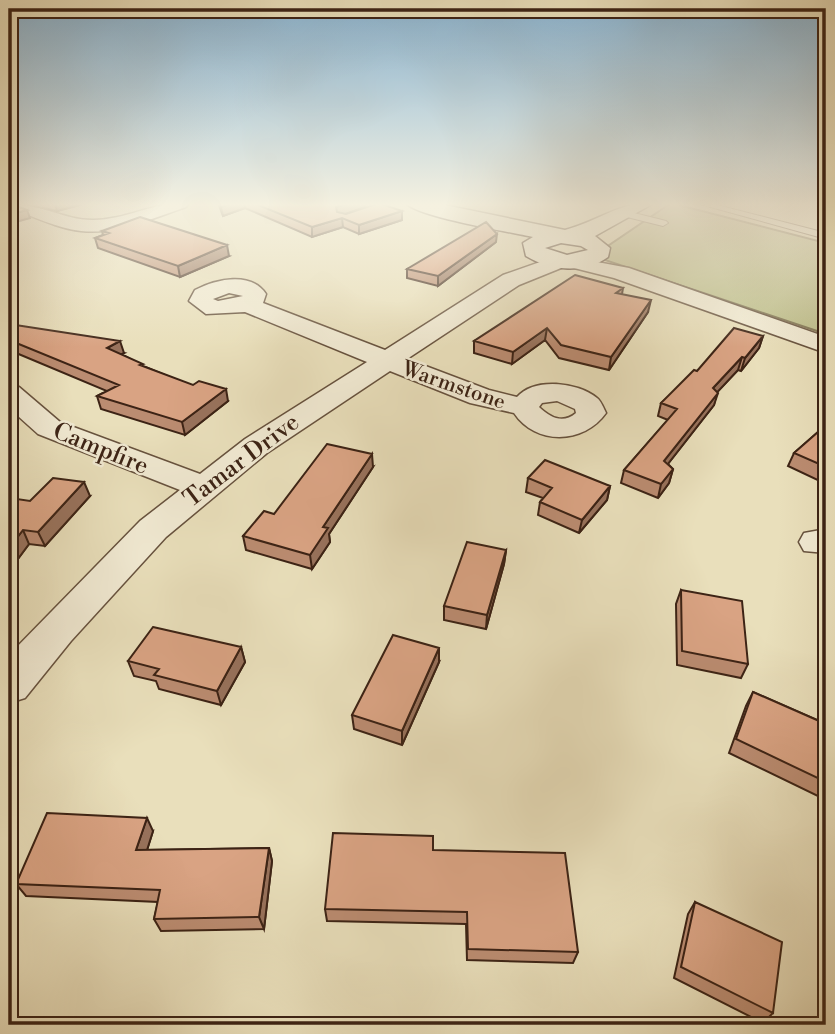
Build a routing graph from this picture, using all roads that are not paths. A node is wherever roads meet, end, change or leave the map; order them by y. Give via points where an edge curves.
1 (531, 251) edge
2 (539, 251) edge
3 (598, 251) edge
4 (601, 251) edge
5 (565, 261) junction
6 (621, 274) junction
7 (511, 280) junction
8 (247, 304) dead end
9 (826, 345) edge
10 (385, 360) junction
11 (9, 393) edge
12 (524, 407) dead end
13 (203, 487) junction
14 (9, 685) edge

1 - 7 street, Tamar Drive
2 - 5 street
3 - 5 street via 589,259
4 - 6 street
5 - 6 street
5 - 7 street, Tamar Drive
6 - 9 street
7 - 10 street, Tamar Drive
8 - 10 street, Warmstone
10 - 12 street, Warmstone via 480,397
10 - 13 street, Tamar Drive
11 - 13 street, Campfire via 49,428
13 - 14 street, Tamar Drive via 127,555

